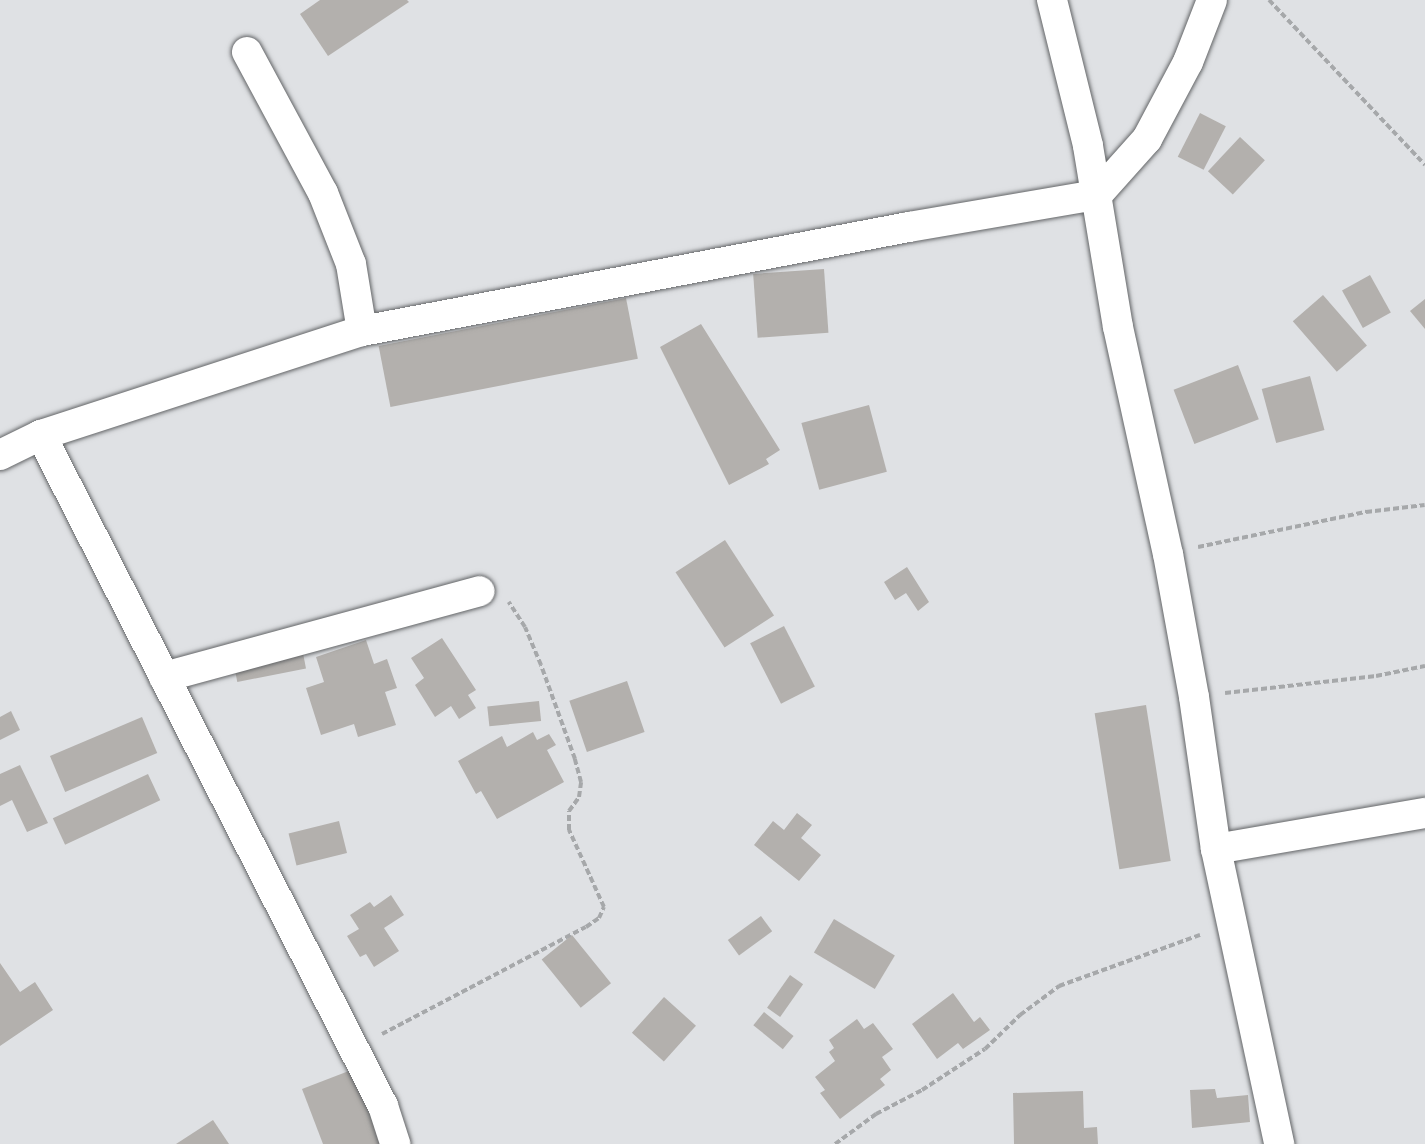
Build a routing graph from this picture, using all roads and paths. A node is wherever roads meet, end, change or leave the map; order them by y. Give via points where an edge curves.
1 (1052, 0) edge
2 (1212, 0) edge
3 (1269, 0) edge
4 (247, 52) dead end
5 (1425, 165) edge
6 (1096, 195) junction
7 (362, 331) junction
8 (41, 435) junction
9 (0, 455) edge
10 (1425, 505) edge
11 (1168, 554) junction
12 (480, 591) joint
13 (1425, 666) edge
14 (164, 677) junction
15 (1194, 697) junction
16 (1425, 813) edge
17 (1216, 849) junction
18 (1232, 923) junction
19 (352, 1050) junction
20 (395, 1144) edge
21 (835, 1144) edge
22 (1279, 1144) edge

1 - 6 street
2 - 6 street via 1188,62 1147,139
3 - 5 path
4 - 7 street via 323,193 351,264
6 - 7 street via 909,226
6 - 11 street via 1118,327
7 - 8 street
8 - 9 street
8 - 14 street
10 - 11 path via 1366,512
11 - 15 street
12 - 14 street
12 - 19 path via 501,596 513,605 541,665 581,782 579,796 569,811 569,830 604,907 599,918 586,927
13 - 15 path
14 - 19 street
15 - 17 street
16 - 17 street
17 - 18 street
18 - 21 path via 1059,986 1020,1014 985,1049 876,1114
18 - 22 street
19 - 20 street via 383,1106

